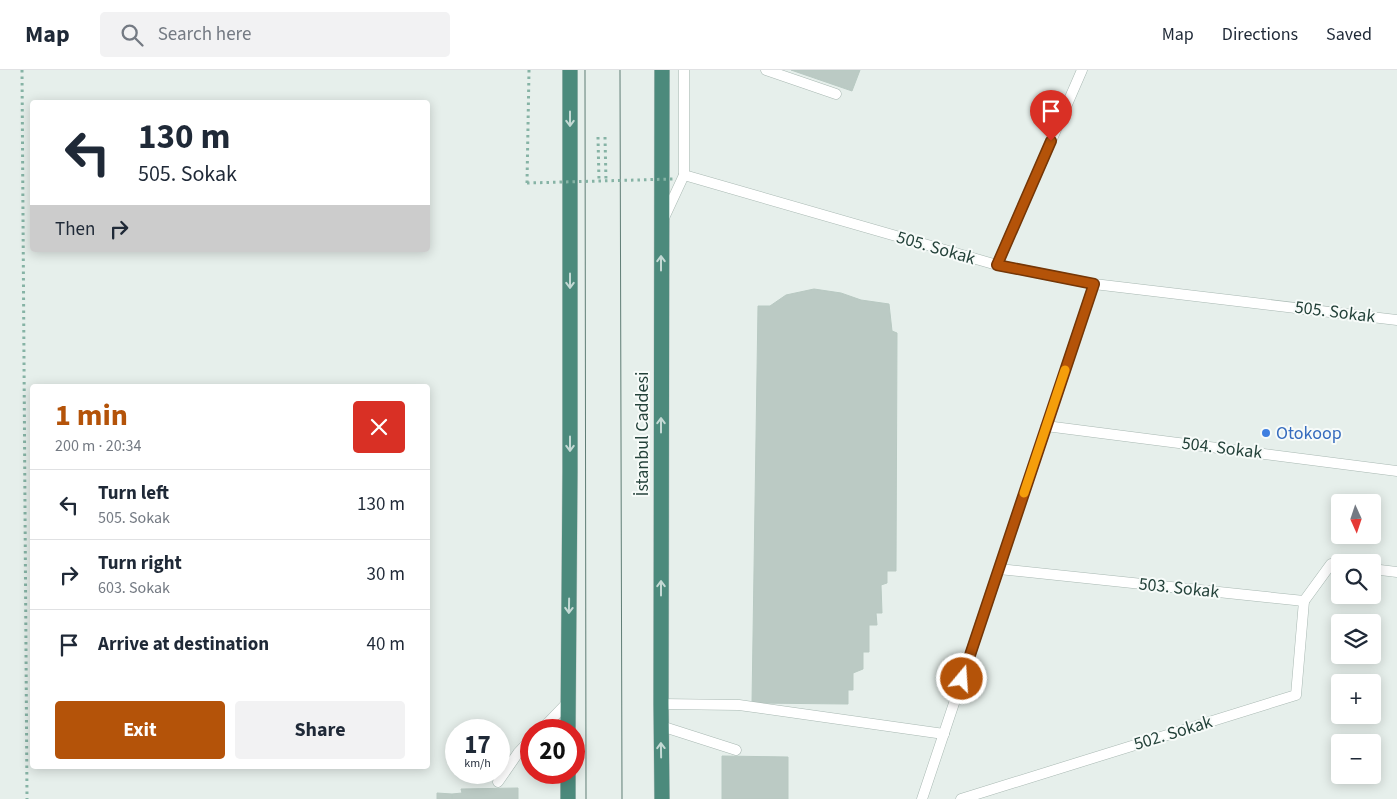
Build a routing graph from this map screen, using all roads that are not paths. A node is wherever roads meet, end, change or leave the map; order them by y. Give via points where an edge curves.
1 (570, 70) edge
2 (662, 70) edge
3 (684, 70) edge
4 (766, 70) edge
5 (1082, 70) edge
6 (836, 94) dead end
7 (684, 175) junction
8 (661, 224) junction
9 (997, 265) junction
10 (1094, 284) junction
11 (1397, 320) edge
12 (1046, 426) junction
13 (1397, 471) edge
14 (1331, 564) edge
15 (999, 569) junction
16 (1381, 570) edge
17 (1397, 572) edge
18 (1304, 601) junction
19 (568, 703) junction
20 (660, 704) junction
21 (551, 719) edge
22 (568, 719) edge
23 (661, 726) junction
24 (944, 734) junction
25 (736, 750) dead end
26 (520, 751) edge
27 (510, 765) edge
28 (568, 784) edge
29 (568, 799) edge
30 (662, 799) edge
31 (922, 799) edge
32 (961, 799) edge

1 -> 19 highway
2 - 8 highway, İstanbul Caddesi
3 - 7 lane
4 - 6 lane
5 - 9 lane
7 - 8 lane
7 - 9 lane, 505. Sokak
20 -> 8 highway, İstanbul Caddesi
9 - 10 lane, 505. Sokak
10 - 11 lane, 505. Sokak
10 - 12 lane
12 - 13 lane, 504. Sokak
12 - 15 lane
14 - 18 lane
15 - 18 lane, 503. Sokak
15 - 24 lane
16 - 17 lane
18 - 32 lane, 502. Sokak via 1296,695
19 - 21 lane
19 - 22 highway
20 - 23 highway, İstanbul Caddesi
20 - 24 lane via 739,705
23 - 25 lane
30 -> 23 highway, İstanbul Caddesi
24 - 31 lane
26 - 27 lane
28 - 29 highway

